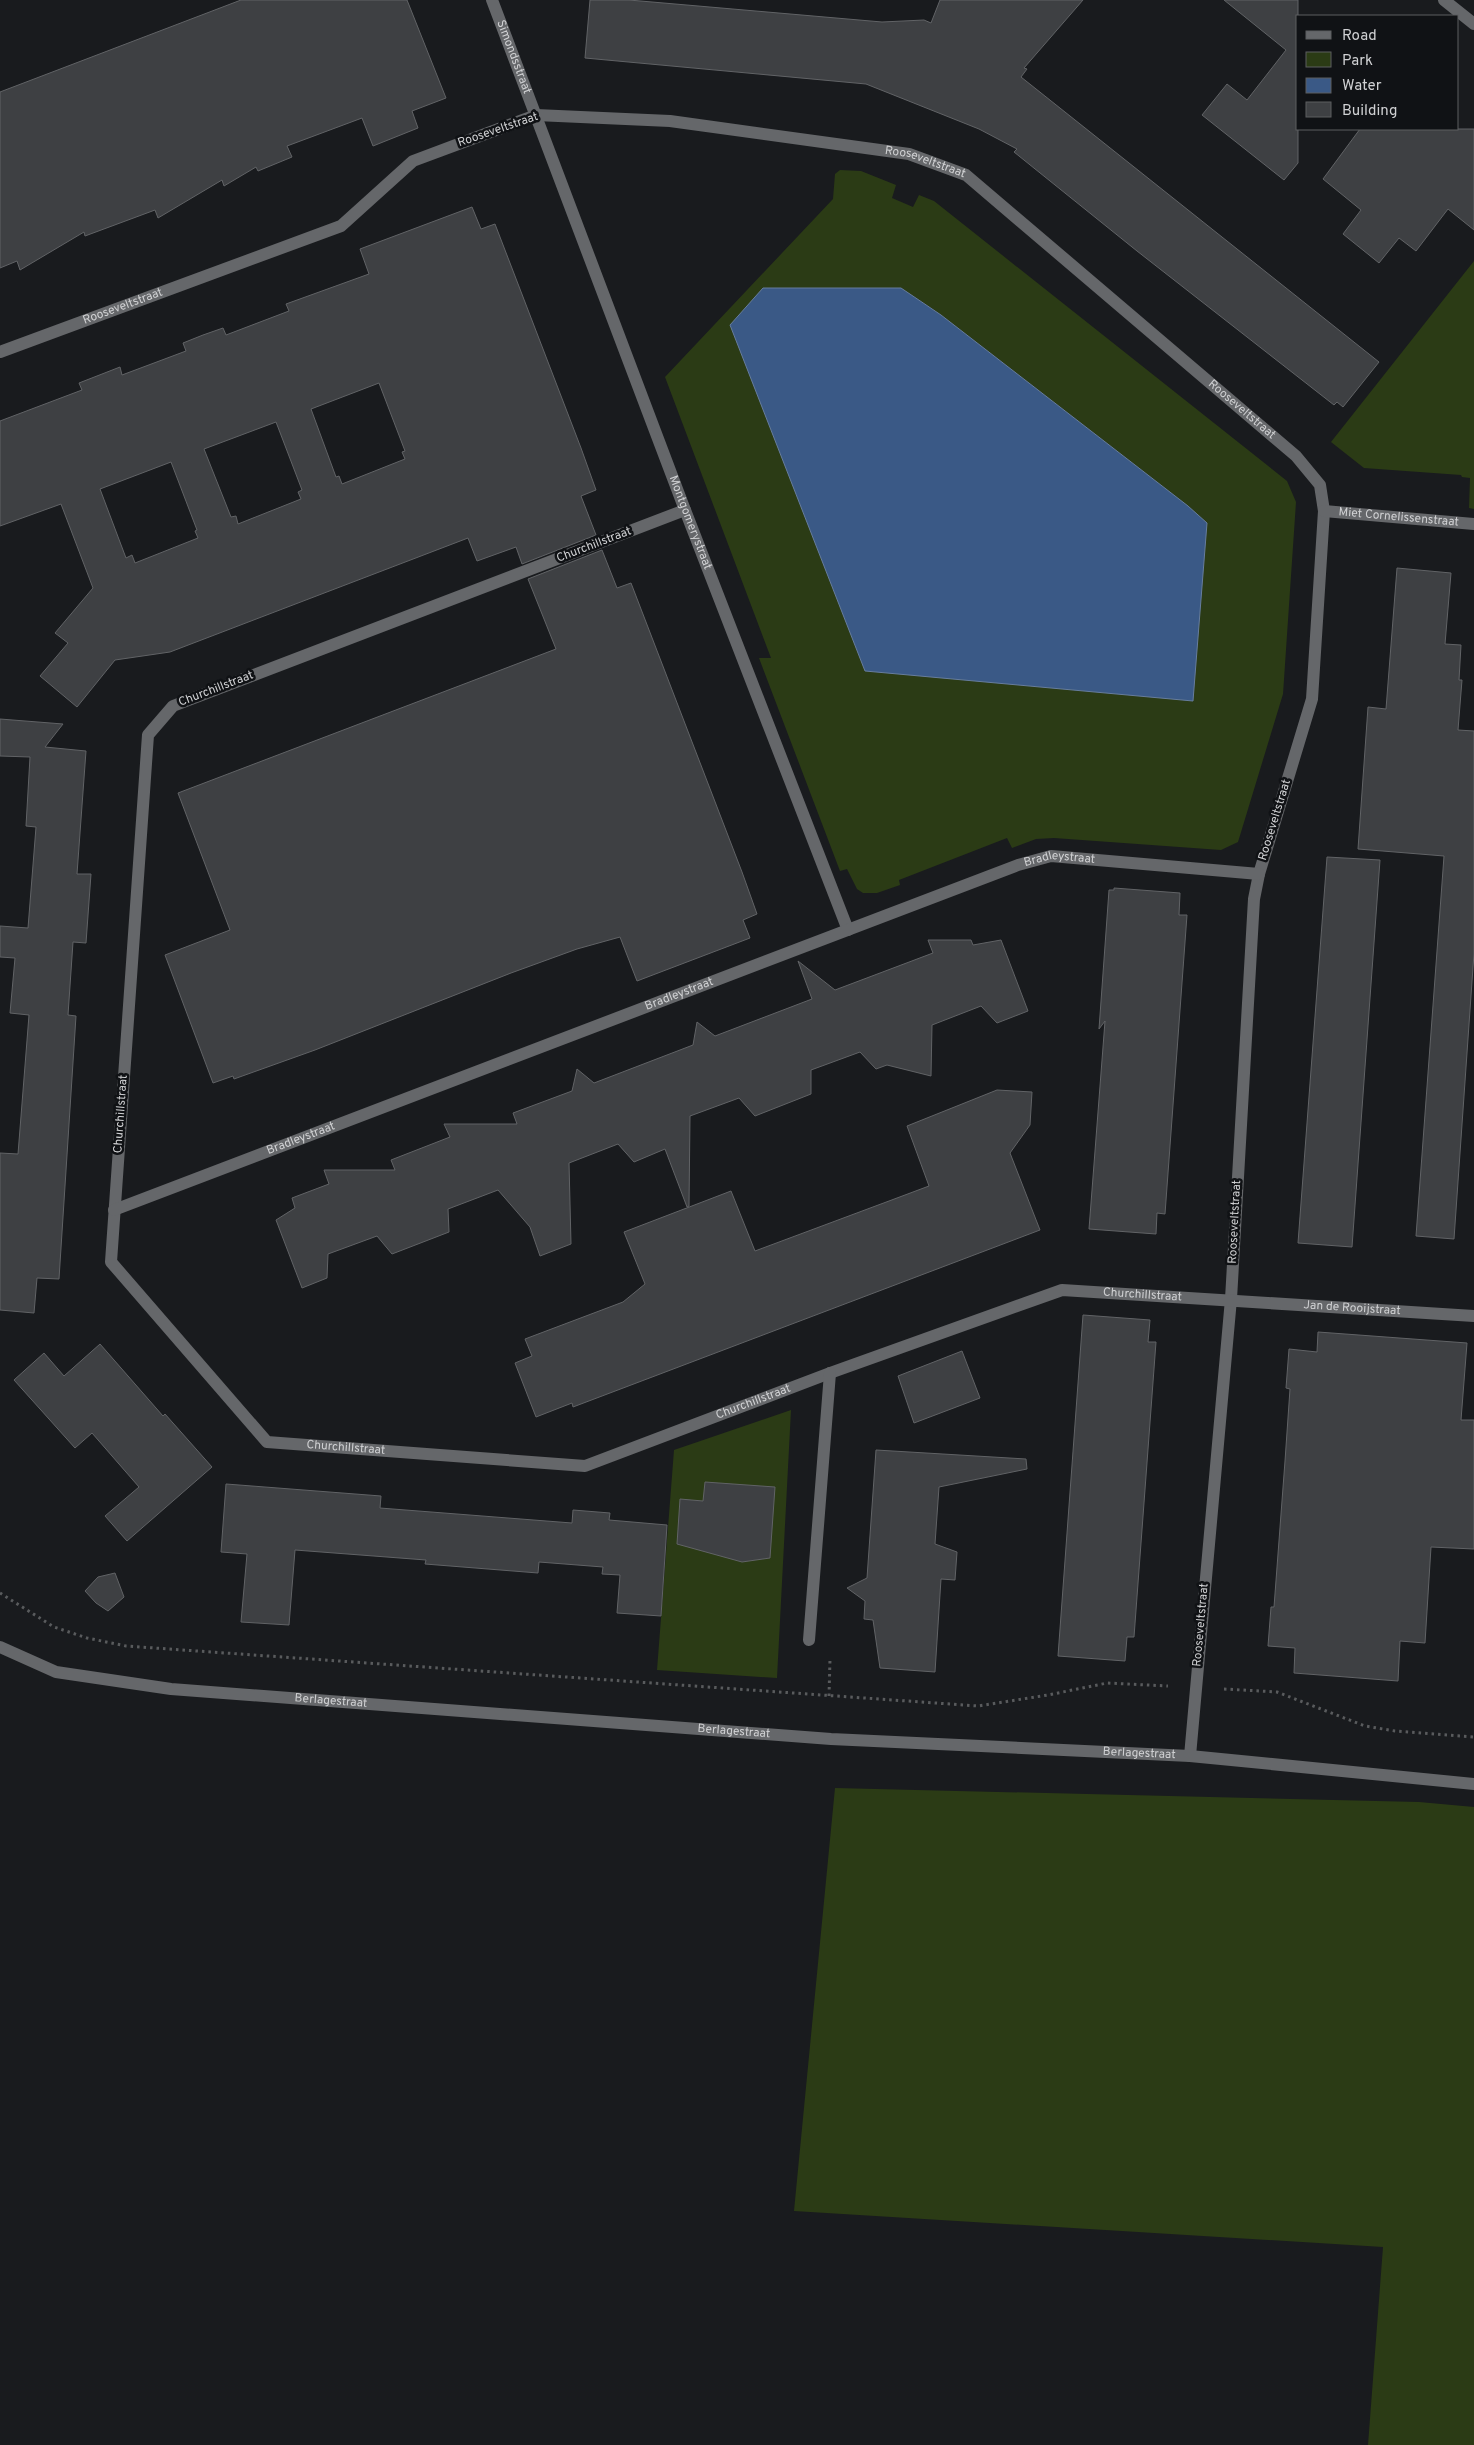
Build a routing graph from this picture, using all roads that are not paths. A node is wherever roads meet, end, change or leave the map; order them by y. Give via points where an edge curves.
1 (492, 0) edge
2 (1444, 0) edge
3 (1459, 6) edge
4 (1474, 24) edge
5 (536, 115) junction
6 (0, 352) edge
7 (685, 510) junction
8 (1324, 511) junction
9 (1474, 524) edge
10 (1259, 874) junction
11 (848, 930) junction
12 (114, 1210) junction
13 (1231, 1299) junction
14 (1474, 1316) edge
15 (830, 1373) junction
16 (809, 1640) dead end
17 (0, 1647) edge
18 (1190, 1756) junction
19 (1474, 1784) edge

1 - 5 street, Simondsstraat
2 - 3 street
3 - 4 street
5 - 6 street, Rooseveltstraat via 413,161 340,226
5 - 7 street, Montgomerystraat
5 - 8 street, Rooseveltstraat via 670,121 909,154 966,175 1296,456 1320,485
7 - 11 street, Montgomerystraat
7 - 12 street, Churchillstraat via 173,706 148,735
8 - 9 street, Miet Cornelissenstraat
8 - 10 street, Rooseveltstraat via 1312,699
10 - 11 street, Bradleystraat via 1052,856 1018,865
10 - 13 street, Rooseveltstraat via 1254,899
11 - 12 street, Bradleystraat
12 - 15 street, Churchillstraat via 111,1262 267,1442 585,1466
13 - 14 street, Jan de Rooijstraat
13 - 15 street, Churchillstraat via 1062,1290
13 - 18 street, Rooseveltstraat
15 - 16 street
17 - 18 street, Berlagestraat via 56,1672 171,1689 821,1738
18 - 19 street, Berlagestraat

